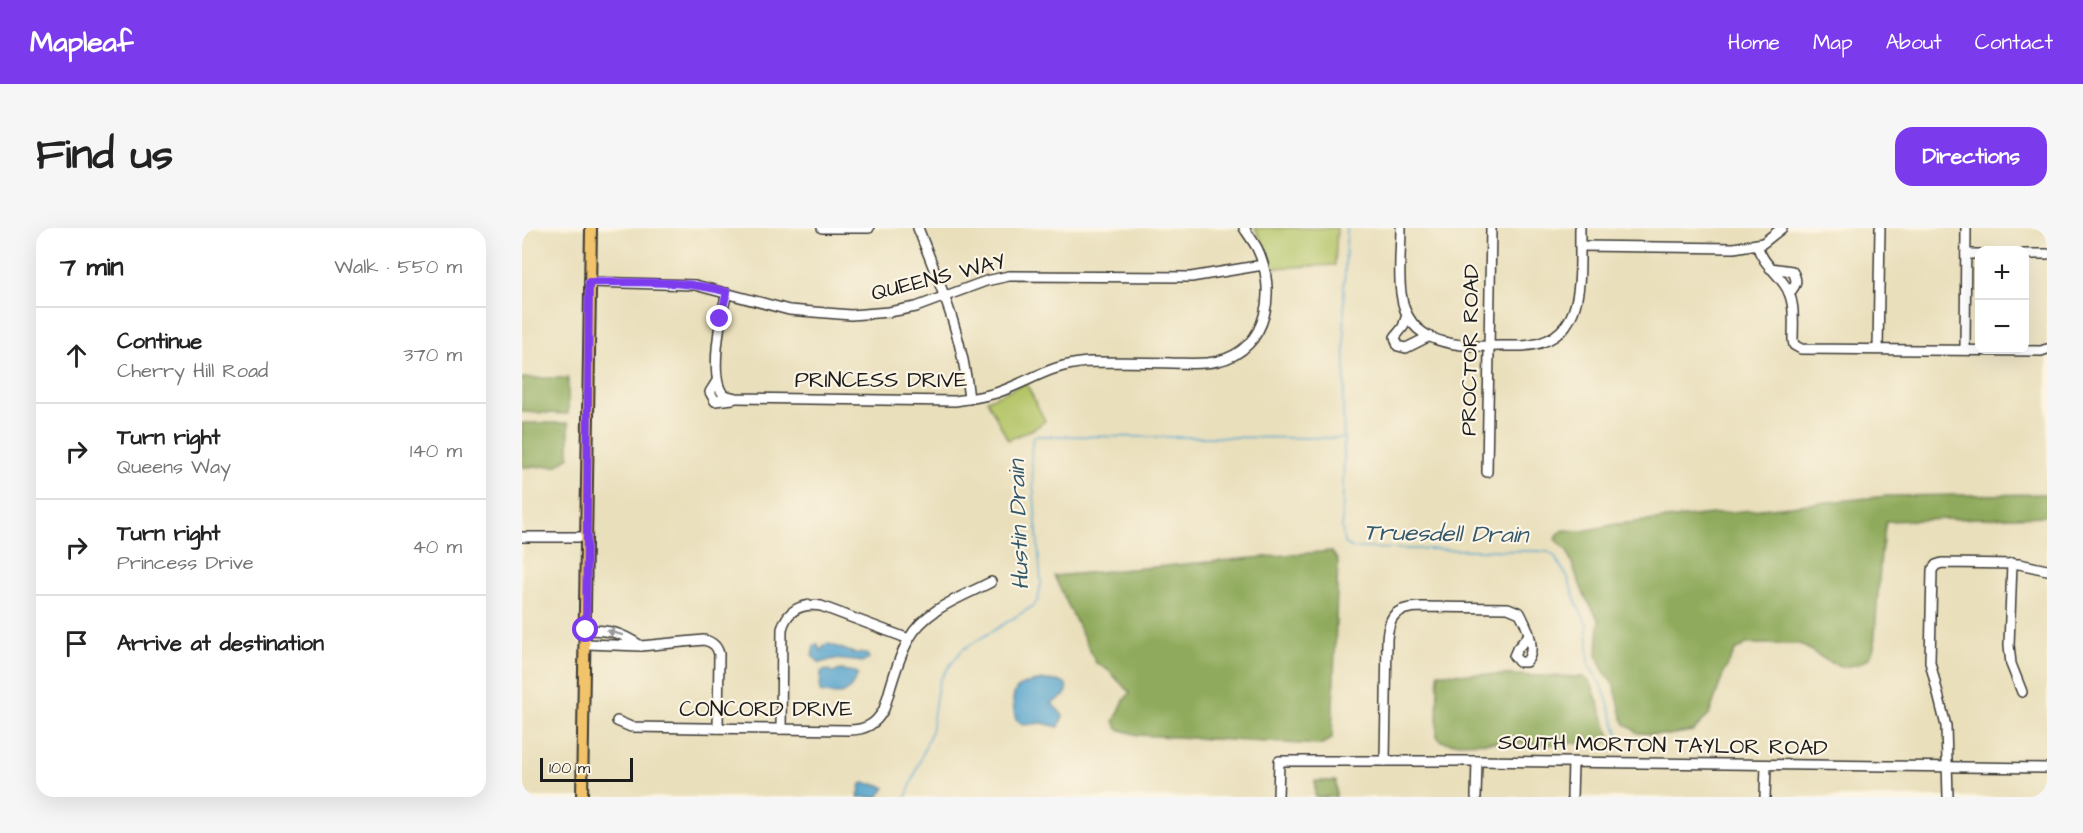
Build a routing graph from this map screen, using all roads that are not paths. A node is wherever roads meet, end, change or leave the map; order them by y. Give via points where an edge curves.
1 (591, 228) edge
2 (822, 228) edge
3 (869, 228) edge
4 (918, 228) edge
5 (1244, 228) edge
6 (1401, 228) edge
7 (1491, 228) edge
8 (1580, 228) edge
9 (1782, 228) edge
10 (1880, 228) edge
11 (1966, 228) edge
12 (1757, 244) junction
13 (1580, 246) junction
14 (1966, 254) junction
15 (1975, 254) edge
16 (2029, 254) edge
17 (2047, 254) edge
18 (1263, 265) junction
19 (589, 282) junction
20 (727, 292) junction
21 (945, 296) junction
22 (1407, 315) junction
23 (1428, 337) junction
24 (1489, 345) junction
25 (1878, 349) junction
26 (2047, 349) edge
27 (1965, 350) junction
28 (969, 399) junction
29 (1487, 472) dead end
30 (522, 537) edge
31 (587, 537) junction
32 (2012, 563) junction
33 (2047, 570) edge
34 (992, 582) dead end
35 (586, 630) junction
36 (1529, 635) dead end
37 (909, 639) junction
38 (586, 644) junction
39 (640, 646) junction
40 (2022, 692) dead end
41 (617, 720) dead end
42 (718, 728) junction
43 (781, 729) junction
44 (1385, 761) junction
45 (1477, 761) junction
46 (1573, 763) junction
47 (1766, 765) junction
48 (1948, 767) junction
49 (2047, 768) edge
50 (582, 797) edge
51 (1278, 797) edge
52 (1476, 797) edge
53 (1572, 797) edge
54 (1765, 797) edge
55 (1948, 797) edge

1 - 19 main road
2 - 3 street
4 - 21 street
5 - 18 street, PRINCESS DRIVE
6 - 22 street via 1400,288
7 - 24 street, PROCTOR ROAD
8 - 13 street
9 - 12 street
10 - 25 street
11 - 14 street
12 - 13 street via 1734,248
12 - 25 street via 1763,259 1790,293 1793,340 1798,348
13 - 24 street via 1578,298 1564,328 1535,345
14 - 15 street
14 - 27 street
16 - 17 street
18 - 21 street, QUEENS WAY via 1191,277 1009,276
18 - 28 street, PRINCESS DRIVE via 1267,295 1264,321 1251,341 1230,357 1204,363 1072,363
19 - 20 street, QUEENS WAY via 684,284
19 - 31 main road
20 - 21 street, QUEENS WAY via 789,310 851,315 902,310
20 - 28 street, PRINCESS DRIVE via 719,329 717,381 724,395
21 - 28 street via 962,347
22 - 23 street
22 - 23 street via 1395,337 1398,346 1406,348
23 - 24 street via 1450,345
24 - 29 street, PROCTOR ROAD
25 - 27 street
26 - 27 street
30 - 31 street
31 - 35 main road
32 - 33 street
32 - 40 street via 2009,645 2011,664
32 - 48 street via 1942,563 1932,570 1930,662 1946,726
34 - 37 street, CONCORD DRIVE via 949,598
35 - 38 main road
39 -> 35 street via 619,633
36 - 44 street via 1520,613 1508,608 1413,607 1394,613 1386,639
37 - 43 street, CONCORD DRIVE via 884,709 875,722 856,730
37 - 43 street via 821,606 807,605 793,611 782,629
38 - 39 street
38 - 50 main road
39 - 42 street via 704,640 715,645 719,654
41 - 42 street, CONCORD DRIVE via 631,727
42 - 43 street, CONCORD DRIVE
44 - 45 street, SOUTH MORTON TAYLOR ROAD
44 - 51 street, SOUTH MORTON TAYLOR ROAD via 1279,761
45 - 46 street, SOUTH MORTON TAYLOR ROAD
45 - 52 street
46 - 47 street, SOUTH MORTON TAYLOR ROAD
46 - 53 street
47 - 48 street, SOUTH MORTON TAYLOR ROAD
47 - 54 street
48 - 49 street, SOUTH MORTON TAYLOR ROAD
48 - 55 street

